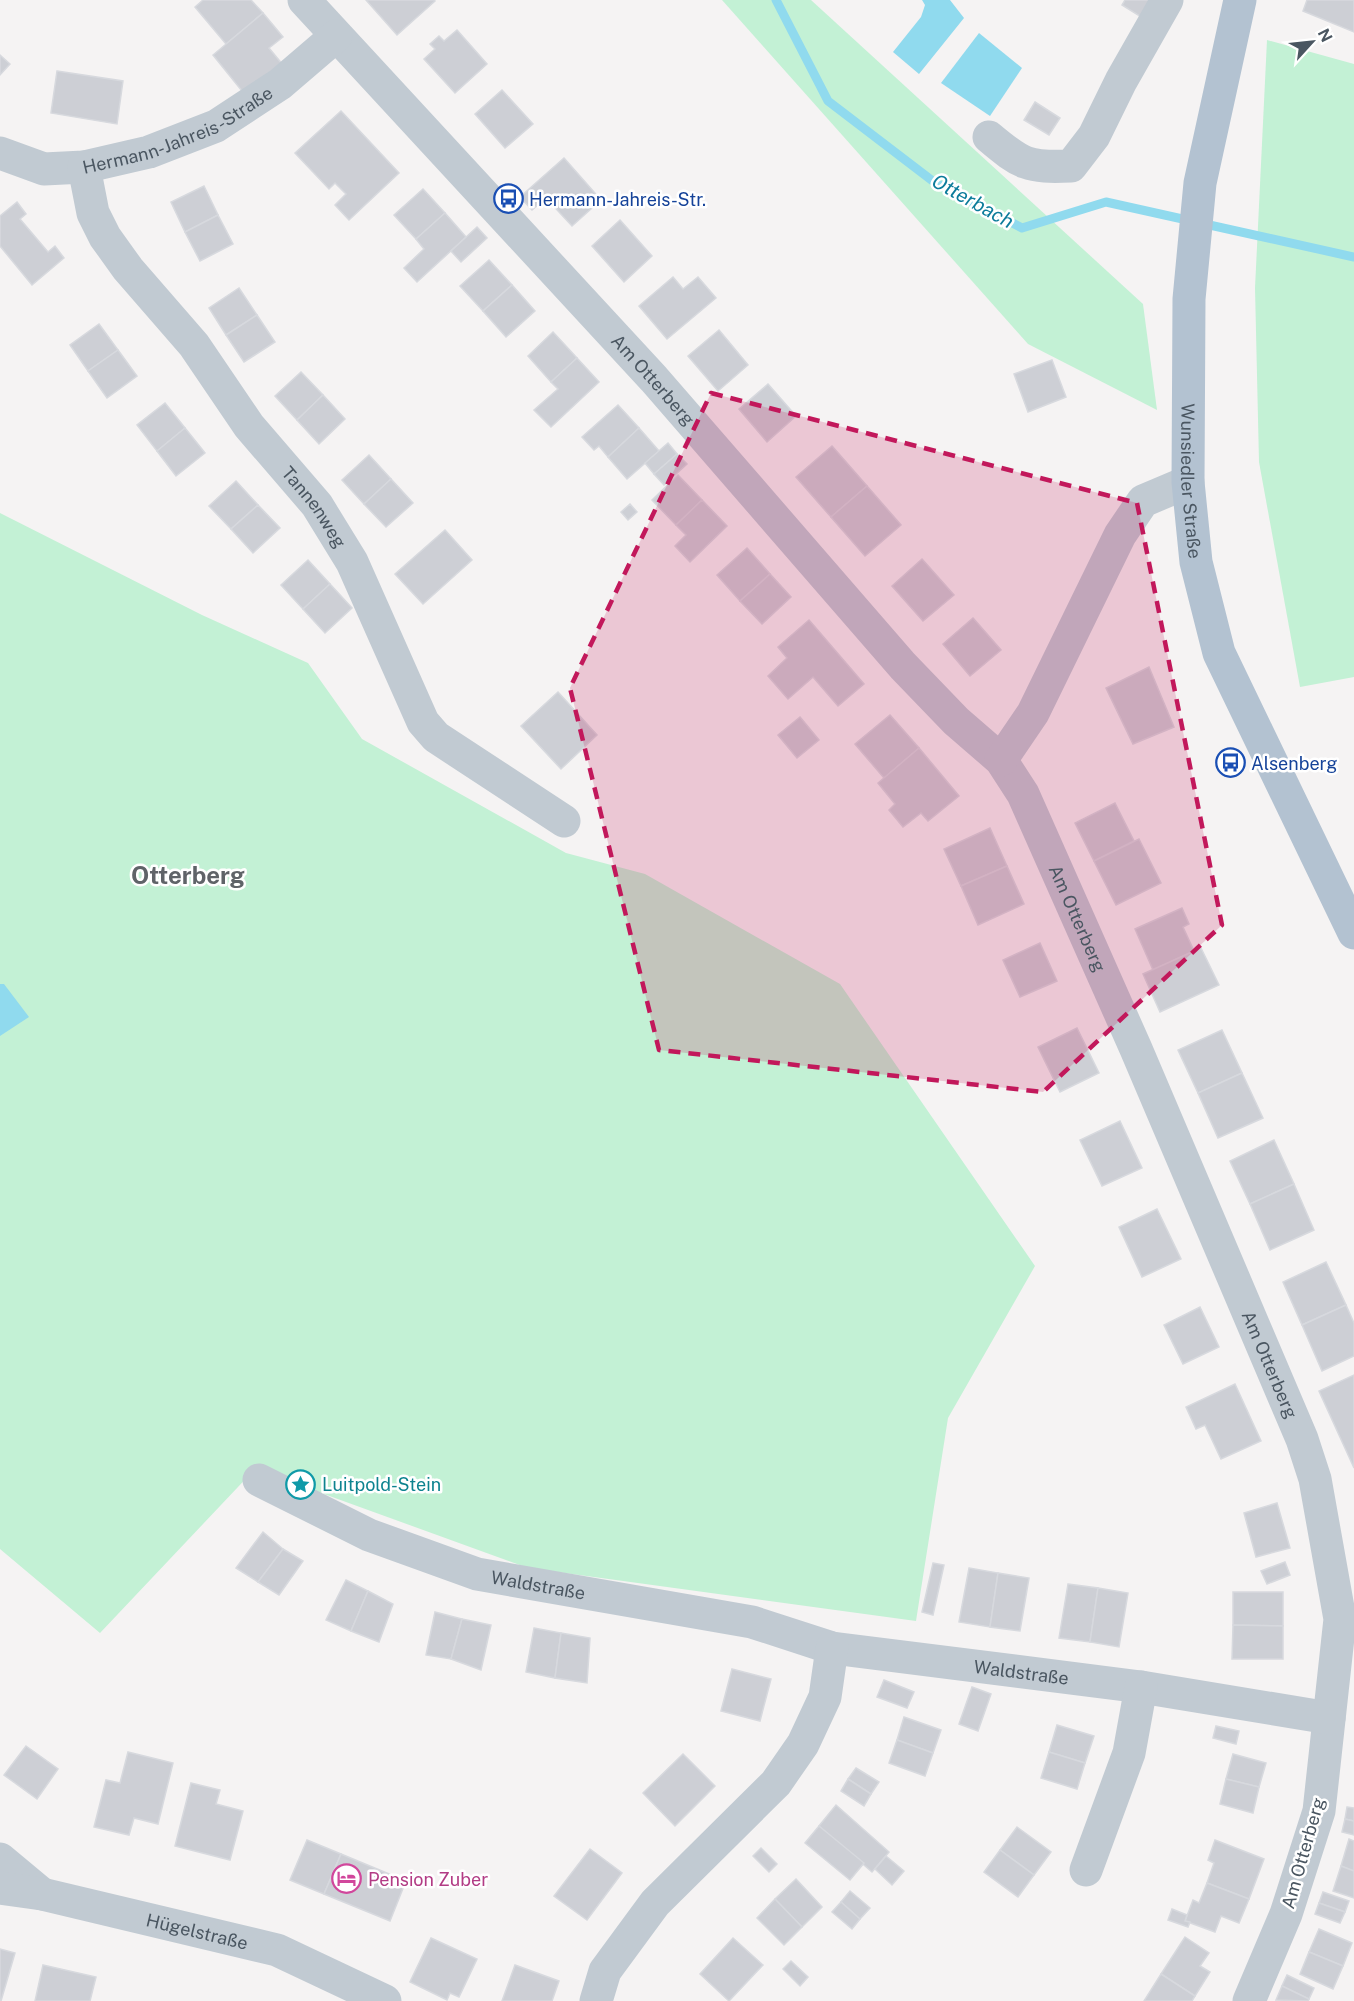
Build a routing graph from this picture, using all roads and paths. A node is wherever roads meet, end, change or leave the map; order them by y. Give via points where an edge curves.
1 (304, 0) edge
2 (1167, 0) edge
3 (1240, 0) edge
4 (336, 36) junction
5 (988, 137) dead end
6 (0, 153) edge
7 (84, 167) junction
8 (1188, 482) junction
9 (1001, 760) junction
10 (564, 821) dead end
11 (1354, 933) edge
12 (259, 1479) dead end
13 (832, 1648) junction
14 (1141, 1687) junction
15 (1329, 1718) junction
16 (0, 1859) edge
17 (1086, 1870) dead end
18 (0, 1888) edge
19 (42, 1894) junction
20 (385, 2001) edge
21 (596, 2001) edge
22 (1249, 2001) edge

1 - 4 street, Am Otterberg
2 - 5 street via 1094,136 1071,166 1038,168 1011,156
3 - 8 main road, Wunsiedler Straße via 1200,183 1189,298
4 - 7 street, Hermann-Jahreis-Straße via 280,84 216,126 150,152
4 - 9 street, Am Otterberg via 654,379 903,666 956,721
6 - 7 street, Hermann-Jahreis-Straße via 44,168
7 - 10 street, Tannenweg via 93,213 105,237 194,345 249,426 317,506 352,562 423,722 436,737
8 - 9 street via 1143,501 1125,527 1033,713
8 - 11 main road, Wunsiedler Straße via 1196,562 1219,653
9 - 15 street, Am Otterberg via 1023,794 1136,1049 1316,1479 1340,1619
12 - 13 street, Waldstraße via 369,1535 477,1574 752,1622
13 - 14 street, Waldstraße
13 - 21 street via 825,1697 803,1744 776,1783 656,1903 605,1971
14 - 15 street, Waldstraße
14 - 17 street via 1129,1753
15 - 22 street, Am Otterberg via 1319,1811 1286,1914
16 - 19 street
18 - 19 street, Hügelstraße
19 - 20 street, Hügelstraße via 277,1950

